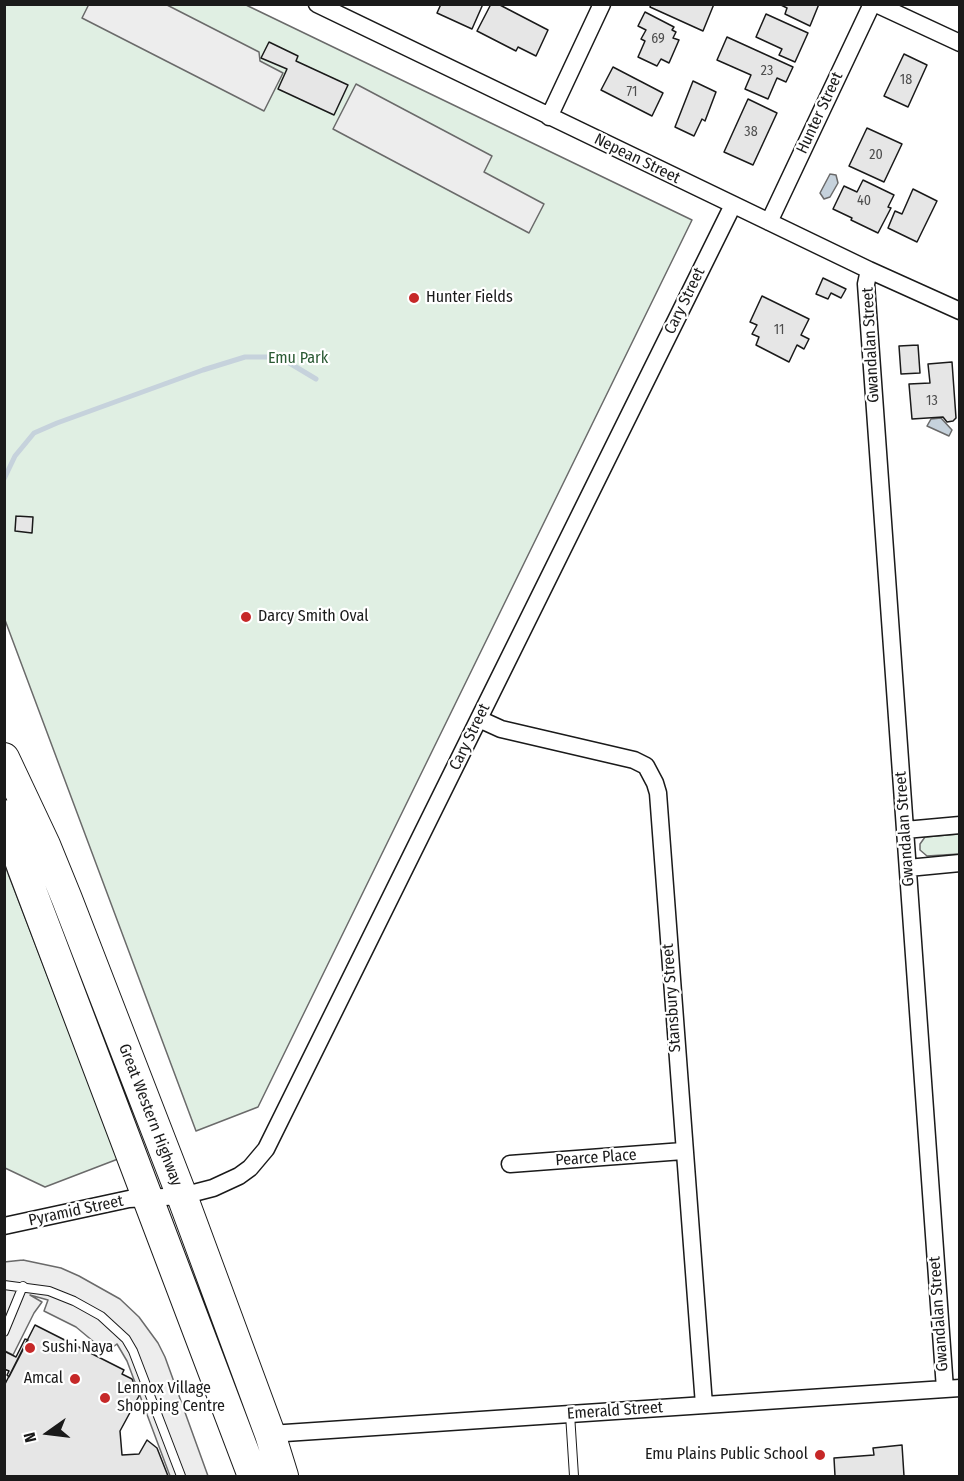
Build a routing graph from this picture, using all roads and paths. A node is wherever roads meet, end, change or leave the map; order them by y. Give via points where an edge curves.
1 (316, 4) edge
2 (602, 4) edge
3 (874, 4) edge
4 (960, 43) edge
5 (549, 117) junction
6 (733, 205) junction
7 (769, 222) junction
8 (869, 270) junction
9 (960, 311) edge
10 (479, 718) junction
11 (4, 758) edge
12 (4, 815) edge
13 (960, 825) edge
14 (905, 830) junction
15 (960, 863) edge
16 (908, 868) junction
17 (683, 1151) junction
18 (510, 1164) dead end
19 (182, 1196) junction
20 (148, 1197) junction
21 (4, 1226) edge
22 (4, 1285) edge
23 (23, 1286) junction
24 (4, 1332) edge
25 (952, 1388) edge
26 (704, 1406) junction
27 (570, 1414) junction
28 (270, 1434) junction
29 (181, 1476) edge
30 (253, 1476) edge
31 (283, 1476) edge
32 (574, 1476) edge

1 - 5 street, Nepean Street
2 - 5 street
3 - 4 street
3 - 7 street, Hunter Street
5 - 6 street, Nepean Street
6 - 7 street, Nepean Street
6 - 10 street, Cary Street
7 - 8 street, Nepean Street
8 - 9 street, Nepean Street
8 - 14 street, Gwandalan Street via 866,284
10 - 17 street, Stansbury Street via 501,729 634,760 652,774 658,793
10 - 19 street, Cary Street via 266,1149 239,1176
11 - 19 highway, Great Western Highway via 63,888
12 - 20 highway, Great Western Highway
13 - 14 street
14 - 16 street, Gwandalan Street
15 - 16 street
16 - 25 street, Gwandalan Street
17 - 18 street, Pearce Place
17 - 26 street, Stansbury Street
19 - 20 street, Cary Street
19 - 28 highway, Great Western Highway
20 - 21 street, Pyramid Street
20 - 30 highway, Great Western Highway
22 - 23 lane
23 - 24 lane
23 - 29 lane via 74,1301 101,1316 126,1339
25 - 26 street, Emerald Street
26 - 27 street, Emerald Street
27 - 28 street, Emerald Street
27 - 32 lane
28 - 31 highway, Great Western Highway

